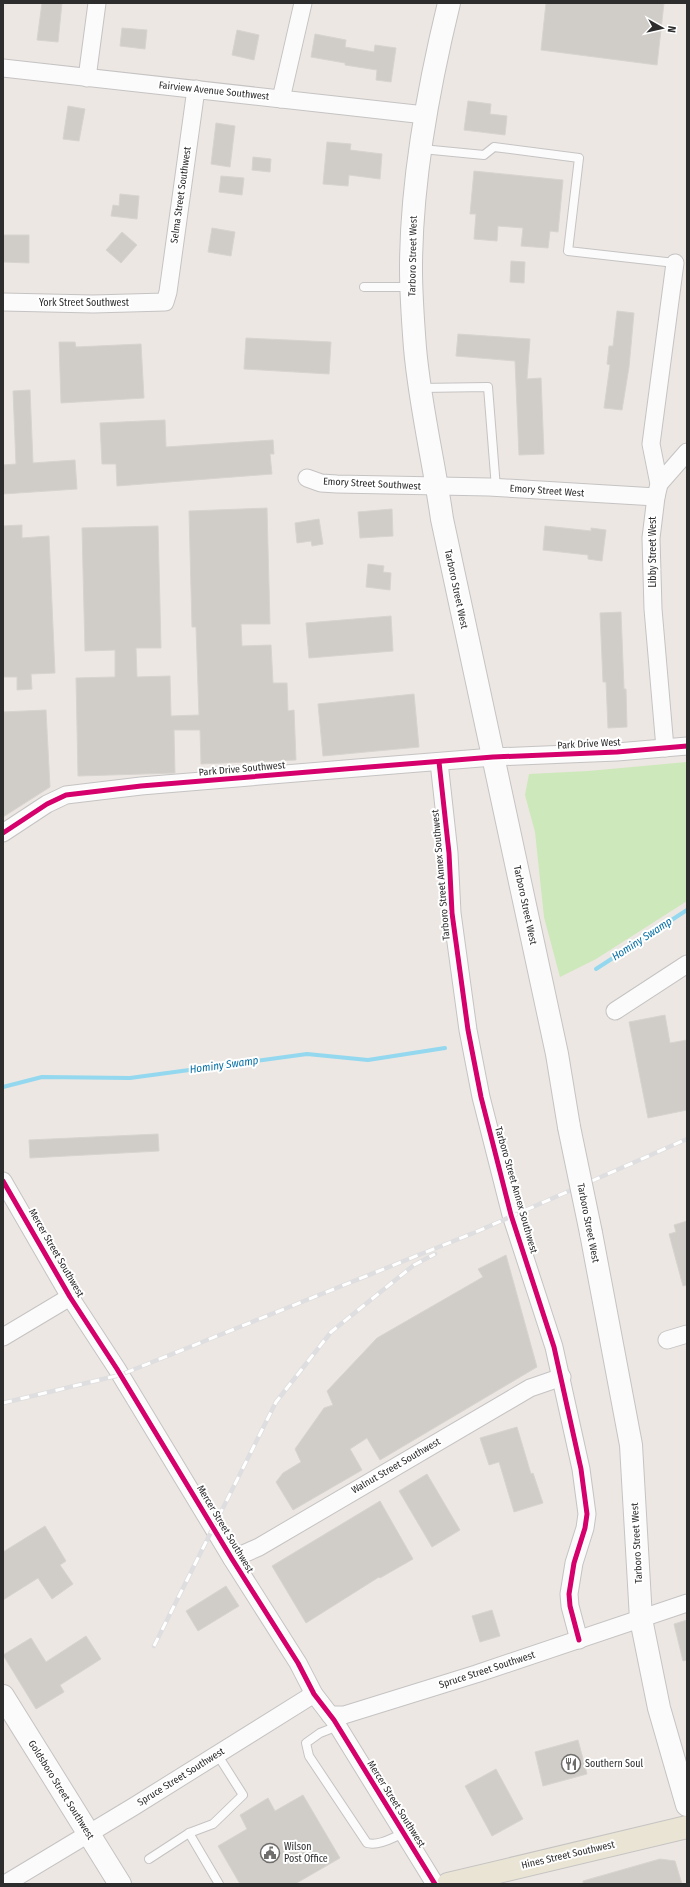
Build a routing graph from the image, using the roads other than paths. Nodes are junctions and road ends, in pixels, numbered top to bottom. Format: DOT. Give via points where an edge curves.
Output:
graph roads {
  1 [pos="97,3"];
  2 [pos="303,3"];
  3 [pos="449,3"];
  4 [pos="3,68"];
  5 [pos="87,78"];
  6 [pos="196,89"];
  7 [pos="281,98"];
  8 [pos="425,115"];
  9 [pos="421,149"];
  10 [pos="675,263"];
  11 [pos="364,287"];
  12 [pos="412,287"];
  13 [pos="3,302"];
  14 [pos="165,302"];
  15 [pos="420,388"];
  16 [pos="687,452"];
  17 [pos="306,478"];
  18 [pos="438,487"];
  19 [pos="496,488"];
  20 [pos="658,491"];
  21 [pos="687,746"];
  22 [pos="665,748"];
  23 [pos="492,757"];
  24 [pos="439,762"];
  25 [pos="3,833"];
  26 [pos="687,964"];
  27 [pos="615,1011"];
  28 [pos="3,1181"];
  29 [pos="70,1297"];
  30 [pos="687,1334"];
  31 [pos="3,1337"];
  32 [pos="666,1340"];
  33 [pos="562,1377"];
  34 [pos="232,1559"];
  35 [pos="687,1604"];
  36 [pos="641,1619"];
  37 [pos="579,1640"];
  38 [pos="314,1694"];
  39 [pos="3,1696"];
  40 [pos="334,1721"];
  41 [pos="217,1754"];
  42 [pos="687,1805"];
  43 [pos="687,1827"];
  44 [pos="189,1833"];
  45 [pos="404,1833"];
  46 [pos="88,1834"];
  47 [pos="149,1859"];
  48 [pos="5,1884"];
  49 [pos="120,1884"];
  50 [pos="218,1884"];
  51 [pos="435,1884"];
  52 [pos="448,1884"];
  1 -- 5 [label="street"];
  2 -- 7 [label="street"];
  3 -- 8 [label="main road, Tarboro Street West"];
  4 -- 5 [label="street, Fairview Avenue Southwest"];
  5 -- 6 [label="street, Fairview Avenue Southwest"];
  6 -- 7 [label="street, Fairview Avenue Southwest"];
  6 -- 14 [label="street, Selma Street Southwest"];
  7 -- 8 [label="street, Fairview Avenue Southwest"];
  8 -- 9 [label="main road, Tarboro Street West"];
  9 -- 10 [label="lane" via="484,155 494,147 579,158 568,251"];
  9 -- 12 [label="main road, Tarboro Street West" via="416,184"];
  10 -- 20 [label="street, Libby Street West" via="651,444"];
  11 -- 12 [label="lane"];
  12 -- 15 [label="main road, Tarboro Street West"];
  13 -- 14 [label="street, York Street Southwest"];
  15 -- 18 [label="main road, Tarboro Street West"];
  15 -- 19 [label="lane" via="488,387"];
  16 -- 20 [label="street"];
  17 -- 18 [label="street, Emory Street Southwest" via="321,483"];
  18 -- 19 [label="street, Emory Street West"];
  18 -- 23 [label="main road, Tarboro Street West" via="454,582"];
  19 -- 20 [label="street, Emory Street West"];
  20 -- 22 [label="street, Libby Street West" via="651,538"];
  21 -- 22 [label="street, Park Drive West"];
  22 -- 23 [label="street, Park Drive West"];
  23 -- 24 [label="street, Park Drive Southwest"];
  23 -- 36 [label="main road, Tarboro Street West, bridge" via="556,1054 631,1445"];
  24 -- 25 [label="street, Park Drive Southwest" via="141,786 66,795 47,804"];
  24 -- 33 [label="street, Tarboro Street Annex Southwest" via="449,853 452,913 468,1030 481,1097 511,1215"];
  26 -- 27 [label="street"];
  28 -- 29 [label="street, Mercer Street Southwest"];
  29 -- 31 [label="street"];
  29 -- 34 [label="street, Mercer Street Southwest" via="117,1369"];
  30 -- 32 [label="street"];
  33 -- 34 [label="street, Walnut Street Southwest" via="530,1388 259,1547"];
  33 -- 37 [label="street, Tarboro Street Annex Southwest" via="581,1469 587,1514 569,1594"];
  34 -- 38 [label="street, Mercer Street Southwest"];
  35 -- 36 [label="street, Spruce Street Southwest"];
  36 -- 37 [label="street, Spruce Street Southwest"];
  36 -- 42 [label="main road, Tarboro Street West" via="659,1708"];
  37 -- 40 [label="street, Spruce Street Southwest" via="344,1715"];
  38 -- 40 [label="street, Mercer Street Southwest"];
  38 -- 41 [label="street, Spruce Street Southwest"];
  39 -- 46 [label="main road, Goldsboro Street Southwest"];
  40 -- 45 [label="street, Mercer Street Southwest"];
  40 -- 45 [label="lane" via="306,1743 309,1756 367,1843 383,1842"];
  41 -- 44 [label="lane" via="243,1795 213,1824"];
  41 -- 46 [label="street, Spruce Street Southwest"];
  43 -- 52 [label="main road, Hines Street Southwest"];
  44 -- 47 [label="lane"];
  44 -- 50 [label="lane"];
  45 -- 51 [label="street, Mercer Street Southwest"];
  46 -- 48 [label="street, Spruce Street Southwest"];
  46 -- 49 [label="main road, Goldsboro Street Southwest"];
}
